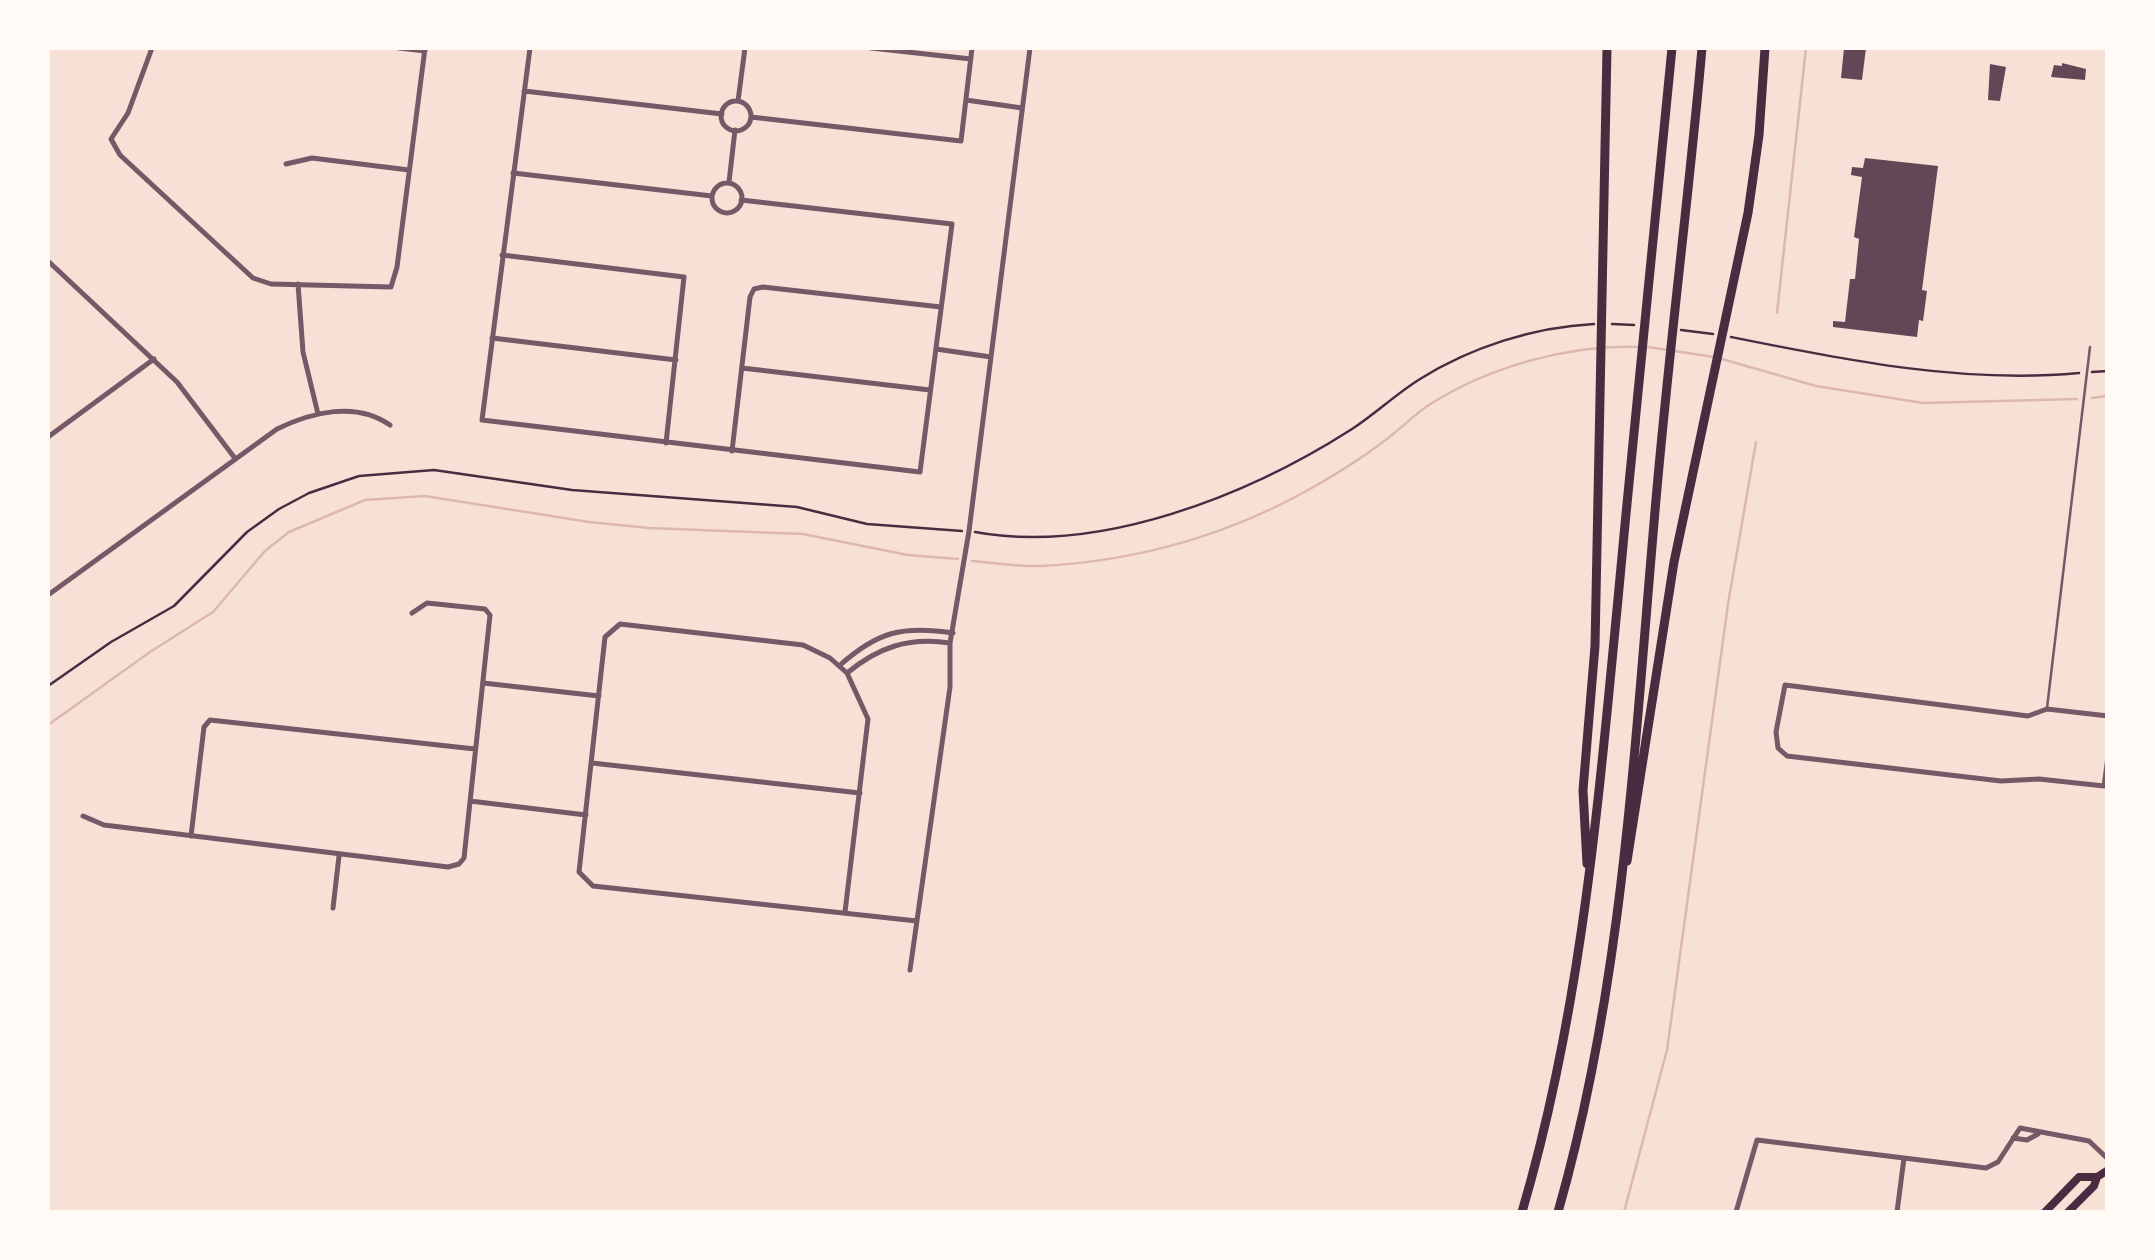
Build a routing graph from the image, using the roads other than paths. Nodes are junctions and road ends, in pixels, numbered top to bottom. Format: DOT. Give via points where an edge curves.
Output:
graph roads {
  1 [pos="152,48"];
  2 [pos="399,48"];
  3 [pos="530,48"];
  4 [pos="746,48"];
  5 [pos="870,48"];
  6 [pos="972,48"];
  7 [pos="1030,48"];
  8 [pos="1607,48"];
  9 [pos="1672,48"];
  10 [pos="1702,48"];
  11 [pos="1765,48"];
  12 [pos="425,49"];
  13 [pos="971,59"];
  14 [pos="524,90"];
  15 [pos="966,100"];
  16 [pos="738,101"];
  17 [pos="1023,108"];
  18 [pos="722,114"];
  19 [pos="751,117"];
  20 [pos="735,130"];
  21 [pos="286,164"];
  22 [pos="409,170"];
  23 [pos="513,173"];
  24 [pos="729,184"];
  25 [pos="712,196"];
  26 [pos="742,200"];
  27 [pos="502,255"];
  28 [pos="49,265"];
  29 [pos="298,284"];
  30 [pos="941,307"];
  31 [pos="492,338"];
  32 [pos="2090,347"];
  33 [pos="936,349"];
  34 [pos="991,357"];
  35 [pos="154,359"];
  36 [pos="676,360"];
  37 [pos="742,368"];
  38 [pos="930,390"];
  39 [pos="318,414"];
  40 [pos="390,424"];
  41 [pos="48,437"];
  42 [pos="666,442"];
  43 [pos="732,450"];
  44 [pos="235,458"];
  45 [pos="48,595"];
  46 [pos="412,613"];
  47 [pos="952,633"];
  48 [pos="950,643"];
  49 [pos="840,666"];
  50 [pos="847,673"];
  51 [pos="483,684"];
  52 [pos="599,696"];
  53 [pos="2047,709"];
  54 [pos="2108,716"];
  55 [pos="476,749"];
  56 [pos="2108,757"];
  57 [pos="592,762"];
  58 [pos="860,793"];
  59 [pos="470,801"];
  60 [pos="586,815"];
  61 [pos="83,816"];
  62 [pos="191,836"];
  63 [pos="339,854"];
  64 [pos="1588,882"];
  65 [pos="1620,883"];
  66 [pos="334,908"];
  67 [pos="845,912"];
  68 [pos="917,921"];
  69 [pos="910,970"];
  70 [pos="2040,1132"];
  71 [pos="2013,1138"];
  72 [pos="1904,1158"];
  73 [pos="2108,1159"];
  74 [pos="2108,1170"];
  75 [pos="2097,1178"];
  76 [pos="1522,1212"];
  77 [pos="1558,1212"];
  78 [pos="1736,1212"];
  79 [pos="1898,1212"];
  80 [pos="2045,1212"];
  81 [pos="2068,1212"];
  1 -- 29 [label="street" via="111,139 120,155 253,278"];
  2 -- 12 [label="street"];
  3 -- 14 [label="street"];
  4 -- 16 [label="street"];
  5 -- 13 [label="street"];
  6 -- 13 [label="street"];
  7 -- 17 [label="street"];
  8 -- 64 [label="highway" via="1595,646 1584,790"];
  9 -- 64 [label="highway"];
  10 -- 65 [label="highway"];
  11 -- 65 [label="highway" via="1754,176 1674,562"];
  12 -- 22 [label="street"];
  13 -- 15 [label="street"];
  14 -- 18 [label="street"];
  14 -- 23 [label="street"];
  15 -- 17 [label="street"];
  15 -- 19 [label="street" via="960,141"];
  16 -- 18 [label="street"];
  16 -- 19 [label="street"];
  17 -- 34 [label="street"];
  18 -- 20 [label="street"];
  19 -- 20 [label="street" via="748,126"];
  20 -- 24 [label="street"];
  21 -- 22 [label="street" via="312,158"];
  22 -- 29 [label="street" via="391,287"];
  23 -- 25 [label="street"];
  23 -- 27 [label="street"];
  24 -- 25 [label="street"];
  24 -- 26 [label="street"];
  25 -- 26 [label="street" via="723,212"];
  26 -- 30 [label="street" via="952,224"];
  27 -- 31 [label="street"];
  27 -- 36 [label="street" via="684,277"];
  28 -- 35 [label="street"];
  29 -- 39 [label="street" via="303,352"];
  30 -- 33 [label="street"];
  30 -- 37 [label="street" via="754,289"];
  31 -- 36 [label="street"];
  31 -- 42 [label="street" via="482,420"];
  32 -- 53 [label="lane"];
  33 -- 34 [label="street"];
  33 -- 38 [label="street"];
  34 -- 47 [label="street"];
  35 -- 41 [label="street"];
  35 -- 44 [label="street"];
  36 -- 42 [label="street"];
  37 -- 38 [label="street"];
  37 -- 43 [label="street"];
  38 -- 43 [label="street" via="920,472"];
  39 -- 40 [label="street" via="375,414"];
  39 -- 44 [label="street" via="277,429"];
  42 -- 43 [label="street"];
  44 -- 45 [label="street"];
  46 -- 51 [label="street" via="427,603 484,609 490,615"];
  47 -- 48 [label="street"];
  47 -- 49 [label="street" via="888,633"];
  48 -- 50 [label="street" via="893,644"];
  48 -- 68 [label="street" via="950,687"];
  49 -- 50 [label="street"];
  49 -- 52 [label="street" via="803,645 620,624 605,637"];
  50 -- 58 [label="street" via="868,719"];
  51 -- 52 [label="street"];
  51 -- 55 [label="street"];
  52 -- 57 [label="street"];
  53 -- 54 [label="street"];
  53 -- 56 [label="street" via="2028,716 1784,685 1776,732 1787,756 2001,782 2038,778 2104,786"];
  55 -- 59 [label="street"];
  55 -- 62 [label="street" via="210,720"];
  57 -- 58 [label="street"];
  57 -- 60 [label="street"];
  58 -- 67 [label="street"];
  59 -- 60 [label="street"];
  59 -- 63 [label="street" via="459,864"];
  60 -- 67 [label="street" via="579,872 593,886"];
  61 -- 62 [label="street" via="104,825"];
  62 -- 63 [label="street"];
  63 -- 66 [label="street"];
  64 -- 76 [label="highway" via="1565,1041"];
  65 -- 77 [label="highway" via="1594,1062"];
  67 -- 68 [label="street"];
  68 -- 69 [label="street"];
  70 -- 71 [label="street"];
  70 -- 71 [label="street" via="2020,1128"];
  70 -- 73 [label="street" via="2089,1140"];
  71 -- 72 [label="street" via="1986,1168"];
  72 -- 78 [label="street" via="1758,1140"];
  72 -- 79 [label="street"];
  74 -- 75 [label="main road"];
  75 -- 80 [label="main road" via="2079,1177"];
  75 -- 81 [label="main road"];
}
